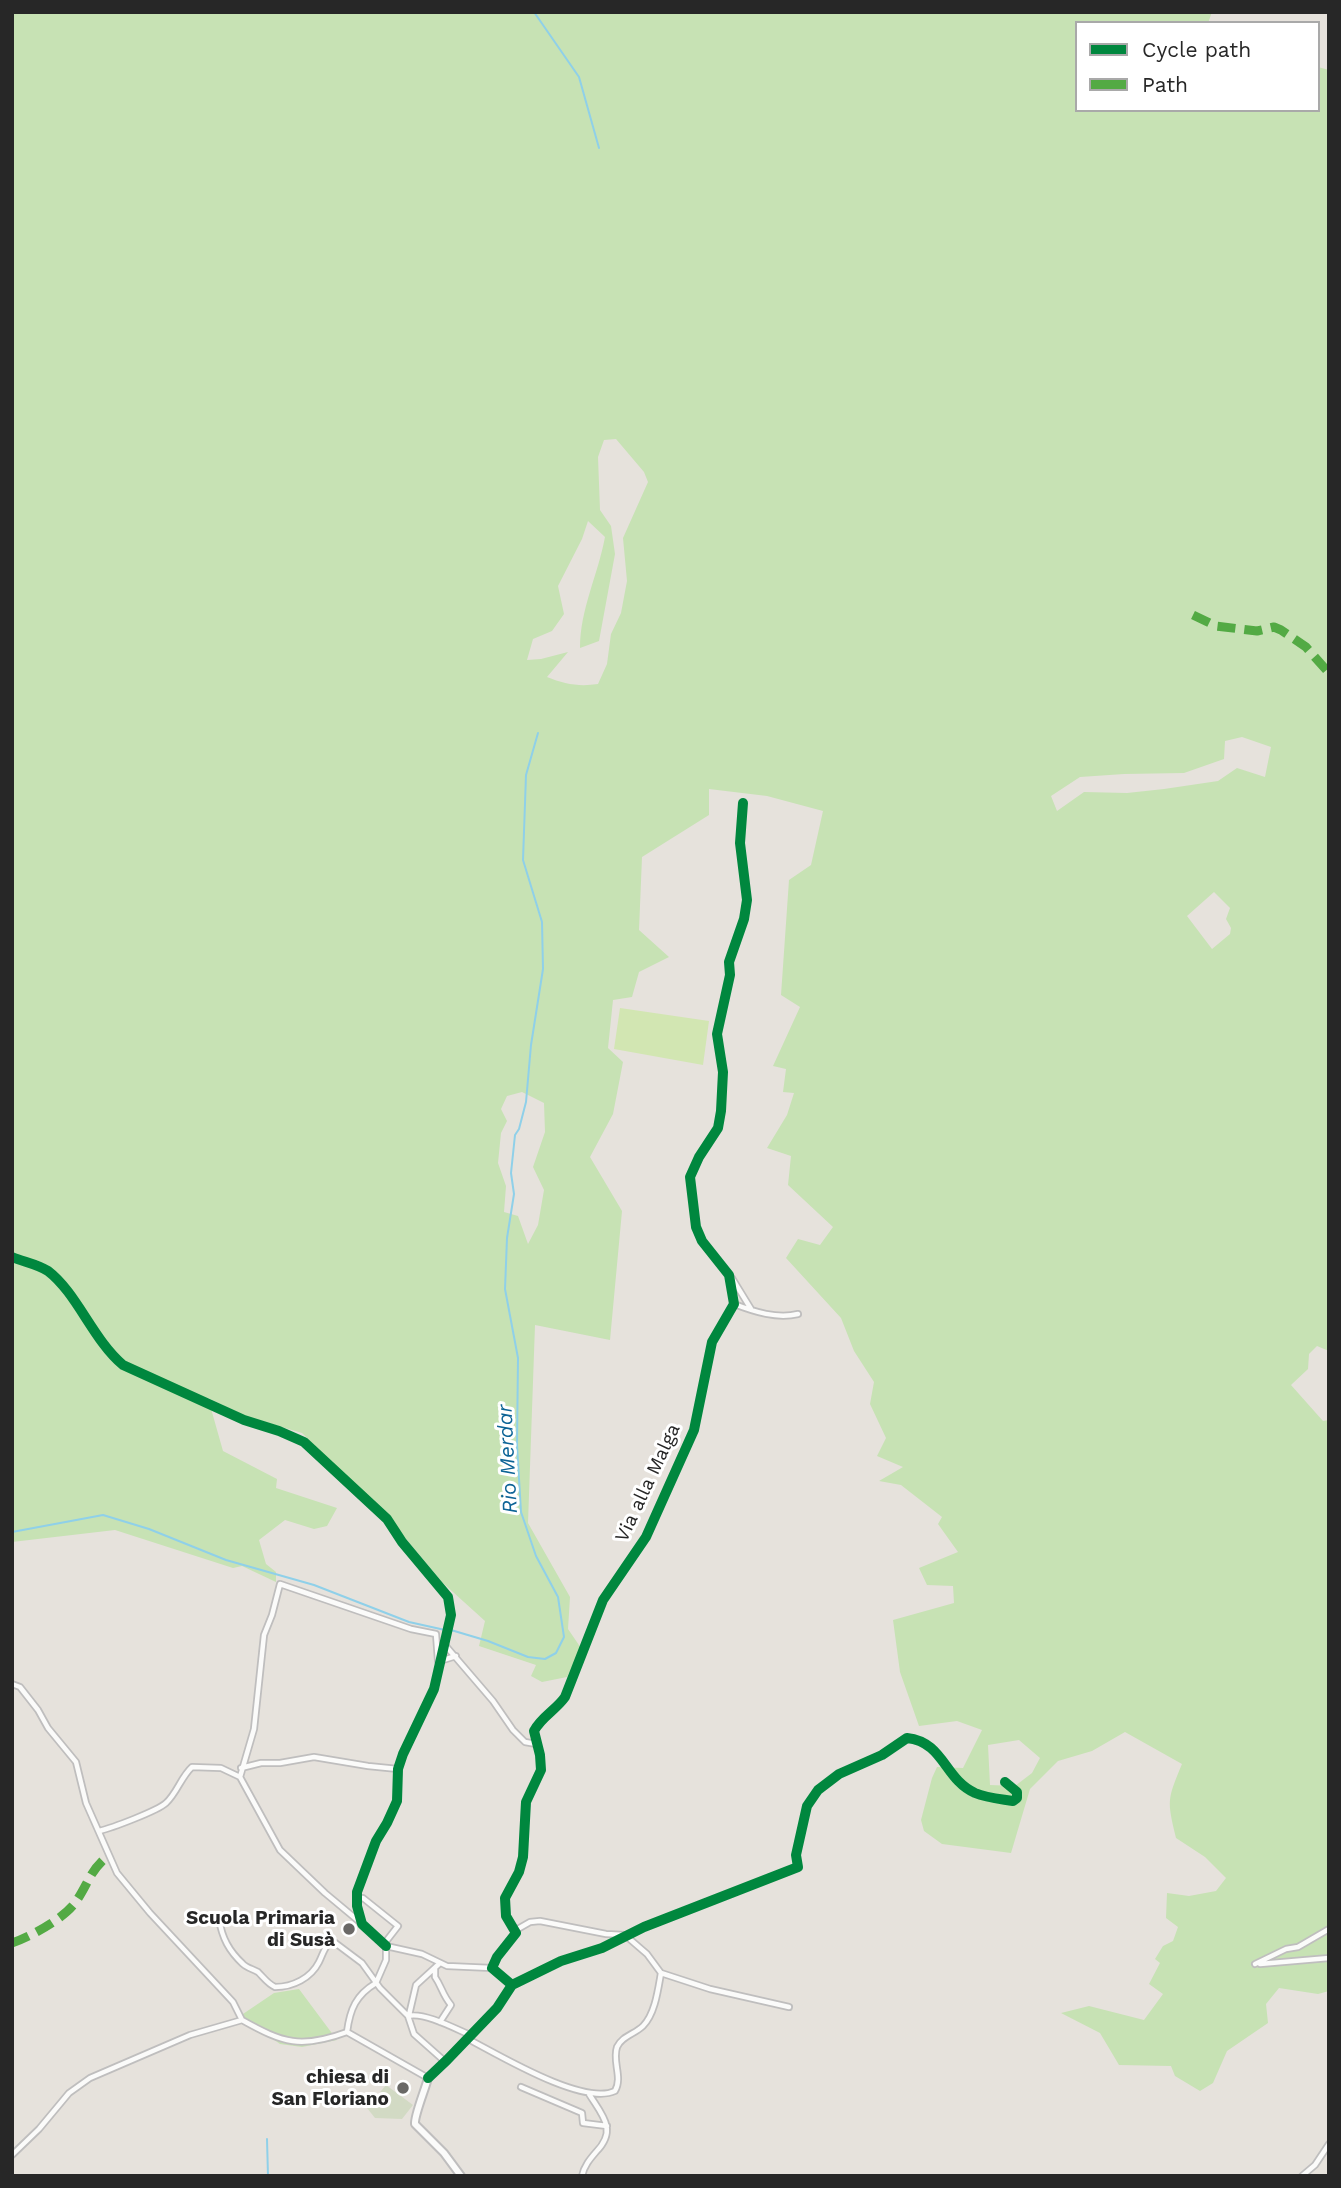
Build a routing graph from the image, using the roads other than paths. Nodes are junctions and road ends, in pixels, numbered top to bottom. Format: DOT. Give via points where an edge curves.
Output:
graph roads {
  1 [pos="743,803"];
  2 [pos="12,1256"];
  3 [pos="729,1275"];
  4 [pos="734,1304"];
  5 [pos="752,1310"];
  6 [pos="798,1314"];
  7 [pos="444,1645"];
  8 [pos="456,1656"];
  9 [pos="440,1663"];
  10 [pos="12,1684"];
  11 [pos="536,1744"];
  12 [pos="242,1768"];
  13 [pos="398,1769"];
  14 [pos="240,1777"];
  15 [pos="1005,1782"];
  16 [pos="99,1831"];
  17 [pos="357,1899"];
  18 [pos="219,1919"];
  19 [pos="362,1924"];
  20 [pos="1329,1929"];
  21 [pos="516,1930"];
  22 [pos="626,1936"];
  23 [pos="385,1945"];
  24 [pos="1329,1958"];
  25 [pos="440,1964"];
  26 [pos="435,1968"];
  27 [pos="492,1968"];
  28 [pos="661,1973"];
  29 [pos="376,1983"];
  30 [pos="512,1985"];
  31 [pos="789,2007"];
  32 [pos="408,2016"];
  33 [pos="242,2020"];
  34 [pos="440,2022"];
  35 [pos="347,2032"];
  36 [pos="469,2037"];
  37 [pos="443,2062"];
  38 [pos="428,2078"];
  39 [pos="521,2087"];
  40 [pos="589,2094"];
  41 [pos="607,2126"];
  42 [pos="1329,2144"];
  43 [pos="12,2155"];
  44 [pos="461,2176"];
  45 [pos="582,2176"];
  46 [pos="1302,2176"];
  1 -- 3 [label="street" via="740,843 747,900 717,1034 723,1072 721,1111 718,1128 690,1177 696,1227"];
  2 -- 7 [label="street" via="55,1278 107,1349 133,1371 304,1442 387,1519 441,1586 451,1608"];
  3 -- 4 [label="street"];
  3 -- 5 [label="street"];
  4 -- 5 [label="street"];
  4 -- 11 [label="street, Via alla Malga" via="712,1342 694,1430 646,1537 603,1601 565,1697 536,1726"];
  5 -- 6 [label="street"];
  7 -- 8 [label="street"];
  7 -- 9 [label="street"];
  8 -- 9 [label="street"];
  8 -- 11 [label="street" via="513,1730 525,1742"];
  9 -- 12 [label="street" via="436,1634 280,1584 264,1635 254,1729"];
  9 -- 13 [label="street" via="429,1703"];
  10 -- 16 [label="street" via="20,1687 76,1762"];
  11 -- 21 [label="street, Via alla Malga" via="541,1770 526,1802 519,1872 505,1898 506,1916"];
  12 -- 13 [label="street" via="314,1757"];
  12 -- 14 [label="street"];
  13 -- 17 [label="street" via="397,1801 370,1856"];
  14 -- 16 [label="street" via="221,1768 192,1767 164,1804"];
  14 -- 19 [label="street" via="280,1850"];
  15 -- 22 [label="street" via="1017,1792 1013,1801 975,1793 955,1778 929,1745 907,1738 818,1790 807,1806 796,1854 798,1867"];
  16 -- 33 [label="street" via="117,1873 233,2002"];
  17 -- 19 [label="street"];
  17 -- 23 [label="street" via="363,1898 398,1926"];
  18 -- 29 [label="street" via="228,1946 275,1987 305,1979 330,1942 362,1964"];
  19 -- 23 [label="street"];
  20 -- 24 [label="street" via="1255,1964"];
  21 -- 22 [label="street" via="540,1921"];
  21 -- 27 [label="street"];
  22 -- 28 [label="street"];
  22 -- 30 [label="street"];
  23 -- 25 [label="street" via="422,1954"];
  23 -- 29 [label="street" via="386,1960"];
  25 -- 26 [label="street"];
  25 -- 27 [label="street"];
  26 -- 32 [label="street" via="416,1985"];
  26 -- 34 [label="street" via="440,1991 451,2005"];
  27 -- 30 [label="street"];
  28 -- 31 [label="street"];
  28 -- 40 [label="street" via="649,2018 618,2045 618,2088 610,2094"];
  29 -- 32 [label="street"];
  29 -- 35 [label="street" via="355,2001"];
  30 -- 36 [label="street"];
  32 -- 34 [label="street"];
  32 -- 37 [label="street" via="414,2034"];
  33 -- 35 [label="street" via="290,2042"];
  33 -- 43 [label="street" via="190,2035 90,2078 69,2093"];
  34 -- 36 [label="street"];
  35 -- 38 [label="street"];
  36 -- 37 [label="street"];
  36 -- 40 [label="street" via="559,2084"];
  37 -- 38 [label="street"];
  38 -- 44 [label="street" via="415,2124"];
  39 -- 41 [label="street" via="582,2113 583,2123"];
  40 -- 41 [label="street"];
  41 -- 45 [label="street" via="604,2144"];
  42 -- 46 [label="street"];
}
